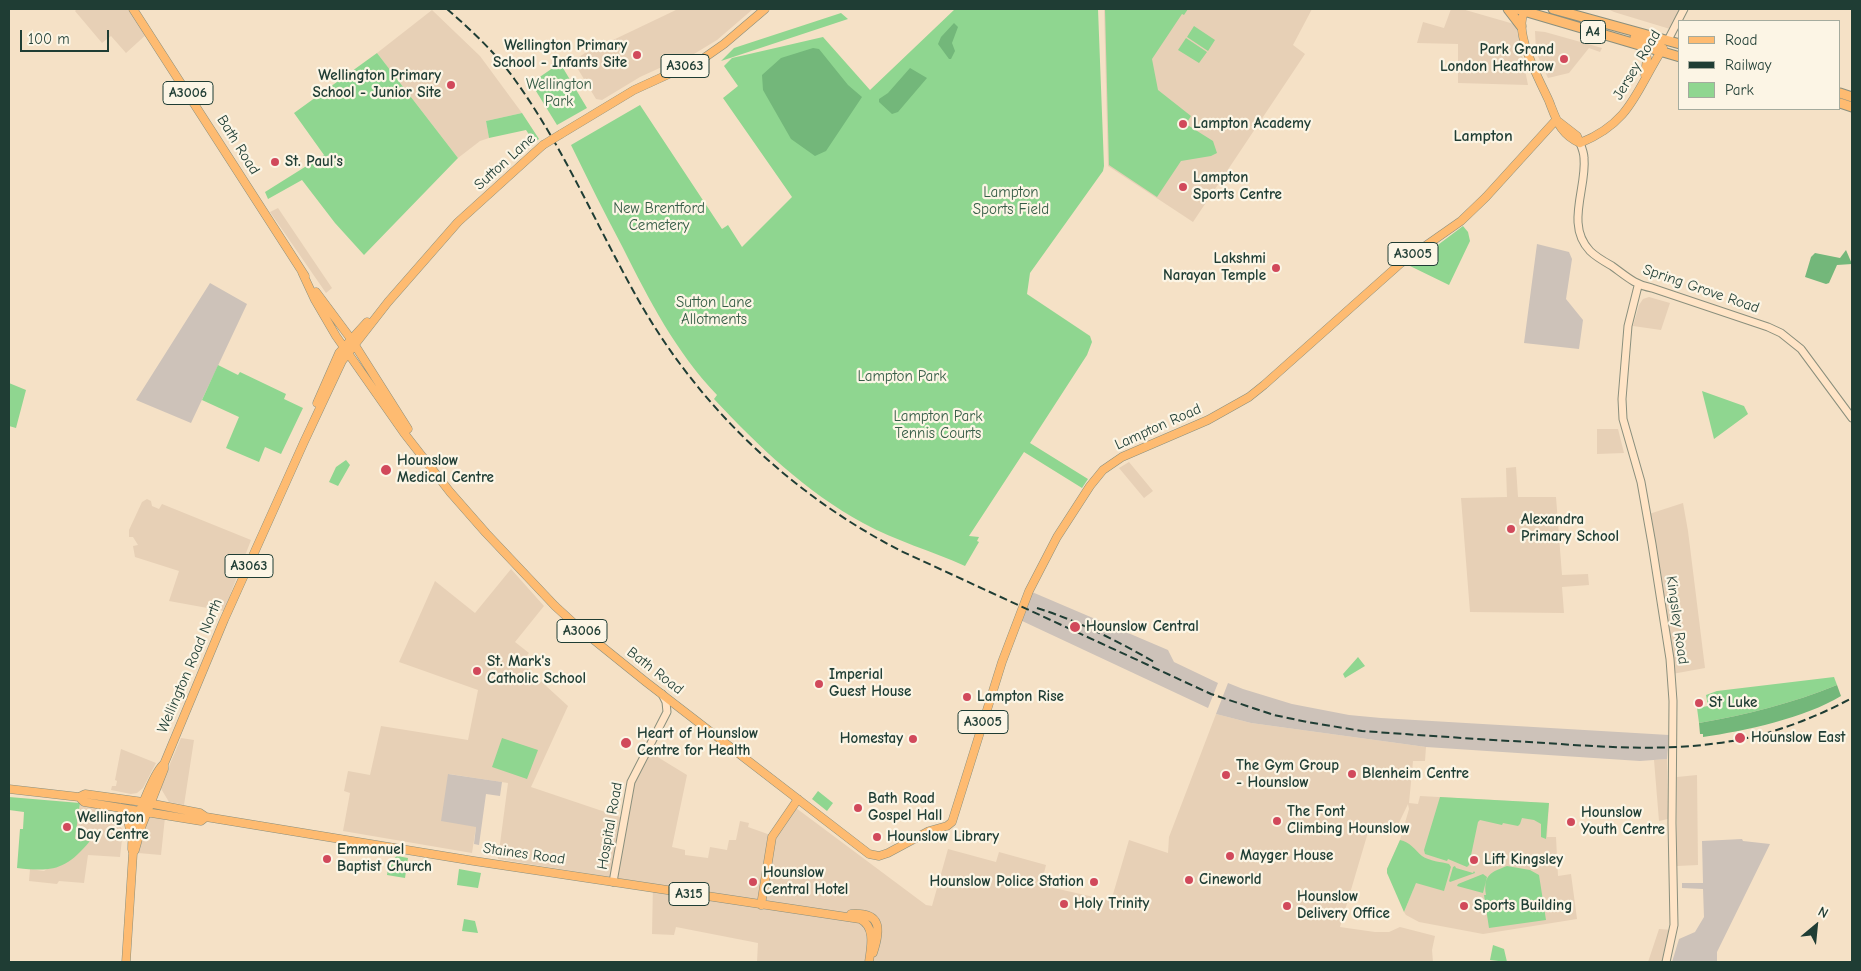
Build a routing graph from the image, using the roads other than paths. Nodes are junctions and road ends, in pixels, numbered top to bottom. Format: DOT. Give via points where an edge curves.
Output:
graph roads {
  1 [pos="133,9"];
  2 [pos="765,9"];
  3 [pos="1508,9"];
  4 [pos="1553,9"];
  5 [pos="1522,10"];
  6 [pos="1678,21"];
  7 [pos="1613,25"];
  8 [pos="1522,30"];
  9 [pos="1668,40"];
  10 [pos="1678,43"];
  11 [pos="1642,46"];
  12 [pos="1661,51"];
  13 [pos="1678,56"];
  14 [pos="1645,79"];
  15 [pos="1556,120"];
  16 [pos="1580,143"];
  17 [pos="302,272"];
  18 [pos="1638,286"];
  19 [pos="349,346"];
  20 [pos="1852,418"];
  21 [pos="425,458"];
  22 [pos="662,694"];
  23 [pos="684,712"];
  24 [pos="666,716"];
  25 [pos="164,764"];
  26 [pos="157,786"];
  27 [pos="9,789"];
  28 [pos="81,796"];
  29 [pos="798,799"];
  30 [pos="165,806"];
  31 [pos="120,808"];
  32 [pos="145,808"];
  33 [pos="204,818"];
  34 [pos="132,838"];
  35 [pos="850,839"];
  36 [pos="133,853"];
  37 [pos="874,856"];
  38 [pos="613,882"];
  39 [pos="761,905"];
  40 [pos="126,962"];
  41 [pos="869,962"];
  42 [pos="1666,962"];
  1 -- 17 [label="main road, Bath Road / A3006"];
  2 -- 19 [label="main road, Sutton Lane / A3063, bridge" via="704,58 634,90 543,145 458,222"];
  3 -- 8 [label="highway"];
  4 -- 7 [label="highway, A4"];
  5 -- 8 [label="main road"];
  5 -- 11 [label="highway, A4"];
  6 -- 9 [label="street, Jersey Road"];
  7 -- 9 [label="highway, A4"];
  7 -- 12 [label="highway" via="1628,35 1658,45"];
  8 -- 15 [label="main road" via="1530,60"];
  9 -- 10 [label="highway, A4"];
  9 -- 12 [label="main road, Jersey Road"];
  11 -- 12 [label="highway, A4"];
  11 -- 14 [label="main road" via="1647,58"];
  12 -- 13 [label="highway, A4"];
  12 -- 14 [label="main road, Jersey Road"];
  14 -- 16 [label="main road, Jersey Road" via="1631,106 1616,122"];
  15 -- 16 [label="main road" via="1567,135"];
  15 -- 37 [label="main road, Lampton Road / A3005" via="1461,221 1401,263 1249,397 1208,420 1112,463 1097,477 1061,530 1029,591 1002,662 952,822 888,853"];
  16 -- 18 [label="street, Spring Grove Road" via="1584,156 1578,203 1581,236 1590,251"];
  17 -- 19 [label="main road, Bath Road / A3006"];
  17 -- 19 [label="main road, Bath Road / A3006" via="316,300"];
  18 -- 20 [label="street, Spring Grove Road" via="1732,314 1781,333 1801,349"];
  18 -- 42 [label="street, Kingsley Road" via="1628,326 1622,399 1623,419 1641,482 1673,701 1674,930"];
  19 -- 21 [label="main road, Bath Road / A3006"];
  19 -- 21 [label="main road, Bath Road / A3006" via="393,416"];
  19 -- 25 [label="main road, Wellington Road North / A3063" via="224,620"];
  21 -- 22 [label="main road, Bath Road / A3006" via="486,533 555,606"];
  22 -- 23 [label="main road, Bath Road / A3006"];
  22 -- 24 [label="street" via="667,707"];
  23 -- 24 [label="street" via="675,710"];
  23 -- 29 [label="main road, Bath Road / A3006"];
  24 -- 38 [label="street, Hospital Road" via="631,782"];
  25 -- 26 [label="main road, Wellington Road North / A3063"];
  25 -- 32 [label="main road, Wellington Road North / A3063"];
  26 -- 30 [label="main road"];
  26 -- 32 [label="main road, Wellington Road North / A3063"];
  27 -- 28 [label="main road, Staines Road / A315"];
  28 -- 31 [label="main road, Staines Road / A315" via="84,802"];
  28 -- 32 [label="main road, Staines Road / A315" via="85,794"];
  29 -- 35 [label="main road, Bath Road / A3006"];
  29 -- 39 [label="main road" via="772,837"];
  30 -- 32 [label="main road, Staines Road / A315"];
  30 -- 33 [label="main road, Staines Road / A315" via="200,813"];
  31 -- 32 [label="main road, Staines Road / A315"];
  31 -- 34 [label="main road" via="128,821"];
  32 -- 33 [label="main road"];
  32 -- 34 [label="main road, A3063"];
  32 -- 36 [label="main road, Wellington Road North / A3063"];
  33 -- 38 [label="main road, Staines Road / A315"];
  34 -- 36 [label="main road, A3063"];
  35 -- 37 [label="main road, Bath Road / A3005"];
  36 -- 40 [label="main road, A3063"];
  38 -- 39 [label="main road, Staines Road / A315"];
  39 -- 41 [label="main road, Staines Road / A315" via="839,915 863,914 873,918 879,931"];
}
